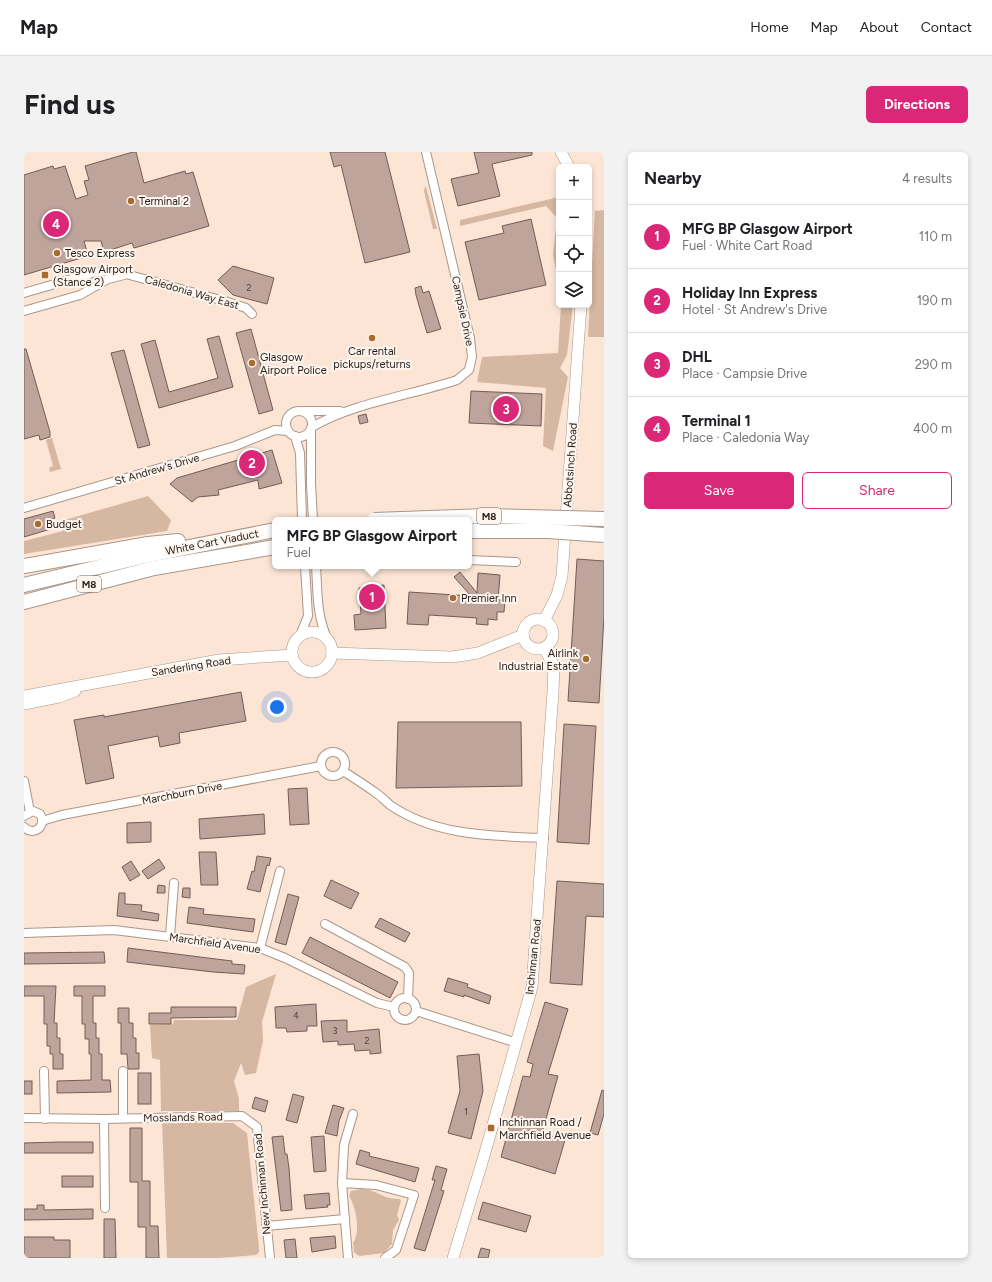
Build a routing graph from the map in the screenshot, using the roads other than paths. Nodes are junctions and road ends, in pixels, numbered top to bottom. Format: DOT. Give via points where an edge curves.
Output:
graph roads {
  1 [pos="426,152"];
  2 [pos="561,152"];
  3 [pos="567,164"];
  4 [pos="128,274"];
  5 [pos="24,292"];
  6 [pos="581,308"];
  7 [pos="24,311"];
  8 [pos="252,314"];
  9 [pos="350,410"];
  10 [pos="302,411"];
  11 [pos="311,428"];
  12 [pos="292,433"];
  13 [pos="24,508"];
  14 [pos="302,517"];
  15 [pos="313,517"];
  16 [pos="458,517"];
  17 [pos="604,519"];
  18 [pos="269,531"];
  19 [pos="472,531"];
  20 [pos="604,535"];
  21 [pos="272,548"];
  22 [pos="148,549"];
  23 [pos="472,560"];
  24 [pos="516,562"];
  25 [pos="24,566"];
  26 [pos="305,569"];
  27 [pos="316,569"];
  28 [pos="24,585"];
  29 [pos="24,602"];
  30 [pos="544,621"];
  31 [pos="523,635"];
  32 [pos="299,638"];
  33 [pos="328,641"];
  34 [pos="544,648"];
  35 [pos="332,653"];
  36 [pos="292,655"];
  37 [pos="90,684"];
  38 [pos="24,696"];
  39 [pos="24,704"];
  40 [pos="321,766"];
  41 [pos="343,771"];
  42 [pos="24,781"];
  43 [pos="27,814"];
  44 [pos="42,821"];
  45 [pos="24,827"];
  46 [pos="544,838"];
  47 [pos="280,871"];
  48 [pos="174,883"];
  49 [pos="325,924"];
  50 [pos="24,932"];
  51 [pos="170,936"];
  52 [pos="260,948"];
  53 [pos="408,999"];
  54 [pos="394,1007"];
  55 [pos="416,1010"];
  56 [pos="517,1043"];
  57 [pos="44,1071"];
  58 [pos="123,1071"];
  59 [pos="353,1114"];
  60 [pos="242,1116"];
  61 [pos="123,1117"];
  62 [pos="24,1118"];
  63 [pos="44,1118"];
  64 [pos="104,1119"];
  65 [pos="342,1182"];
  66 [pos="105,1208"];
  67 [pos="345,1220"];
  68 [pos="266,1226"];
  69 [pos="270,1258"];
  70 [pos="348,1258"];
  71 [pos="385,1258"];
  72 [pos="453,1258"];
  1 -- 9 [label="street, Campsie Drive" via="470,338 470,364 468,370 456,380"];
  2 -- 3 [label="street"];
  4 -- 5 [label="street, Caledonia Way East" via="115,271 96,272"];
  4 -- 7 [label="street" via="108,279 80,295"];
  4 -- 8 [label="street, Caledonia Way East" via="228,302 246,308"];
  6 -- 30 [label="street, Abbotsinch Road" via="562,576 557,595"];
  9 -- 10 [label="street, Campsie Drive"];
  9 -- 11 [label="street, Campsie Drive"];
  10 -- 11 [label="street" via="309,416"];
  10 -- 12 [label="street" via="294,412 288,418 286,426"];
  11 -- 12 [label="street" via="304,436"];
  11 -- 15 [label="street"];
  12 -- 13 [label="street, St Andrew's Drive" via="275,430 235,446"];
  12 -- 14 [label="street" via="300,453"];
  16 -- 17 [label="highway, M8, bridge"];
  18 -- 22 [label="highway, White Cart Viaduct / M8"];
  19 -- 20 [label="highway, M8, bridge" via="548,531"];
  21 -- 29 [label="highway, White Cart Viaduct / M8" via="154,568"];
  22 -- 25 [label="highway"];
  22 -- 28 [label="highway, M8"];
  23 -- 24 [label="street"];
  26 -- 32 [label="street" via="308,616"];
  27 -- 33 [label="street" via="320,623"];
  30 -- 31 [label="street" via="530,622"];
  30 -- 34 [label="street" via="552,628 553,634 549,644"];
  31 -- 34 [label="street" via="530,647"];
  31 -- 35 [label="street" via="478,653 452,657"];
  32 -- 33 [label="street" via="307,633 317,633"];
  32 -- 36 [label="street" via="294,644"];
  33 -- 35 [label="street"];
  34 -- 46 [label="street, Inchinnan Road" via="554,666"];
  35 -- 36 [label="street" via="325,668 314,672 299,668"];
  36 -- 37 [label="street, Sanderling Road" via="219,660"];
  37 -- 38 [label="street, Sanderling Road"];
  37 -- 39 [label="street, Sanderling Road" via="59,697"];
  40 -- 41 [label="street" via="324,772 331,776"];
  40 -- 41 [label="street" via="325,754 336,752 344,760"];
  40 -- 44 [label="street, Marchburn Drive" via="62,815"];
  41 -- 46 [label="street" via="391,805 441,827 482,835"];
  42 -- 43 [label="street"];
  43 -- 44 [label="street" via="40,814"];
  44 -- 45 [label="street, Marchburn Drive" via="41,827 35,831 29,831"];
  46 -- 56 [label="street, Inchinnan Road" via="532,987"];
  47 -- 52 [label="street"];
  48 -- 51 [label="street"];
  49 -- 53 [label="street" via="405,967 409,973"];
  50 -- 51 [label="street, Marchfield Avenue" via="114,930"];
  51 -- 52 [label="street, Marchfield Avenue"];
  52 -- 54 [label="street, Marchfield Avenue" via="377,1003"];
  53 -- 54 [label="street" via="398,1001"];
  53 -- 55 [label="street" via="414,1003"];
  54 -- 55 [label="street" via="395,1014 403,1020 413,1017"];
  55 -- 56 [label="street"];
  56 -- 72 [label="street, Inchinnan Road"];
  57 -- 63 [label="street"];
  58 -- 61 [label="street"];
  59 -- 65 [label="street" via="344,1145"];
  60 -- 61 [label="street, Mosslands Road"];
  60 -- 68 [label="street, New Inchinnan Road" via="257,1127"];
  61 -- 64 [label="street, Mosslands Road"];
  62 -- 63 [label="street, Mosslands Road"];
  63 -- 64 [label="street, Mosslands Road"];
  64 -- 66 [label="street"];
  65 -- 67 [label="street"];
  65 -- 71 [label="street" via="376,1185 414,1195 396,1250"];
  67 -- 68 [label="street"];
  67 -- 70 [label="street"];
  68 -- 69 [label="street, New Inchinnan Road"];
}
